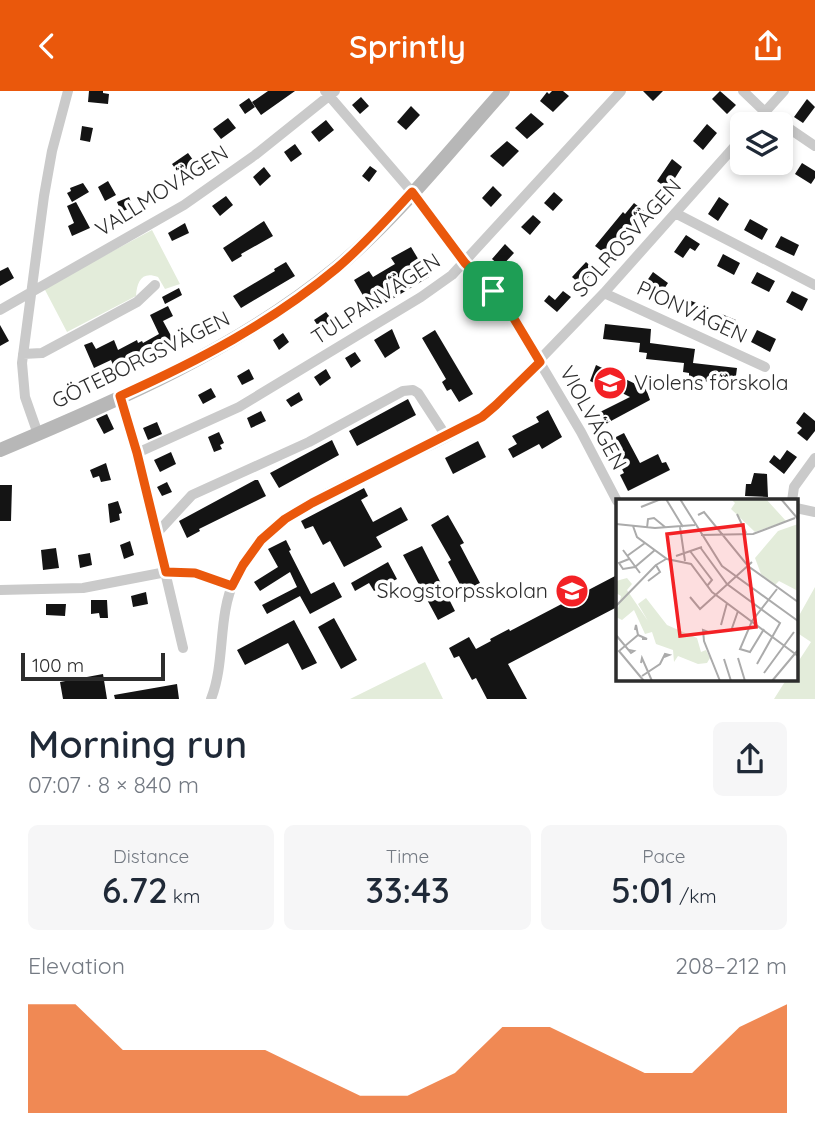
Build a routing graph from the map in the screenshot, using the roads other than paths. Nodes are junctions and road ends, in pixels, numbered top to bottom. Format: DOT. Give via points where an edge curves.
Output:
graph roads {
  1 [pos="68,91"];
  2 [pos="503,91"];
  3 [pos="621,91"];
  4 [pos="743,91"];
  5 [pos="784,91"];
  6 [pos="330,93"];
  7 [pos="765,112"];
  8 [pos="793,131"];
  9 [pos="815,146"];
  10 [pos="730,151"];
  11 [pos="412,192"];
  12 [pos="675,213"];
  13 [pos="465,263"];
  14 [pos="155,285"];
  15 [pos="815,285"];
  16 [pos="30,293"];
  17 [pos="604,293"];
  18 [pos="0,310"];
  19 [pos="23,354"];
  20 [pos="540,362"];
  21 [pos="765,367"];
  22 [pos="120,396"];
  23 [pos="38,434"];
  24 [pos="446,436"];
  25 [pos="0,450"];
  26 [pos="137,453"];
  27 [pos="815,459"];
  28 [pos="616,499"];
  29 [pos="792,499"];
  30 [pos="156,534"];
  31 [pos="166,572"];
  32 [pos="232,586"];
  33 [pos="0,590"];
  34 [pos="183,648"];
  35 [pos="211,699"];
  1 -- 16 [label="street" via="52,151"];
  2 -- 11 [label="street, GÖTEBORGSVÄGEN"];
  3 -- 13 [label="street, TULPANVÄGEN"];
  4 -- 7 [label="street"];
  5 -- 7 [label="street"];
  6 -- 11 [label="street, VIOLVÄGEN"];
  6 -- 16 [label="street, VALLMOVÄGEN" via="256,155 184,205"];
  8 -- 9 [label="street"];
  10 -- 12 [label="street, SOLROSVÄGEN"];
  11 -- 13 [label="street, VIOLVÄGEN"];
  11 -- 22 [label="street, GÖTEBORGSVÄGEN" via="338,266 293,302 204,357"];
  12 -- 15 [label="street"];
  12 -- 17 [label="street, SOLROSVÄGEN"];
  13 -- 20 [label="street, VIOLVÄGEN" via="513,317"];
  13 -- 26 [label="street, TULPANVÄGEN" via="421,297 239,407"];
  14 -- 19 [label="street" via="137,302 42,353"];
  16 -- 18 [label="street, VALLMOVÄGEN"];
  16 -- 19 [label="street"];
  17 -- 20 [label="street, SOLROSVÄGEN"];
  17 -- 21 [label="street, PIONVÄGEN"];
  19 -- 23 [label="street" via="25,397"];
  20 -- 24 [label="street, SOLROSVÄGEN" via="488,412"];
  20 -- 28 [label="street, VIOLVÄGEN"];
  22 -- 23 [label="street, GÖTEBORGSVÄGEN"];
  22 -- 26 [label="street"];
  23 -- 25 [label="street, GÖTEBORGSVÄGEN"];
  24 -- 30 [label="street" via="424,399 413,390 403,391 318,438 192,495"];
  24 -- 32 [label="street, SOLROSVÄGEN" via="279,523 261,540"];
  26 -- 30 [label="street"];
  27 -- 29 [label="street" via="794,487"];
  30 -- 31 [label="street"];
  31 -- 32 [label="street" via="195,573"];
  31 -- 33 [label="street" via="83,588"];
  31 -- 34 [label="street"];
  32 -- 35 [label="street, SOLROSVÄGEN"];
}
